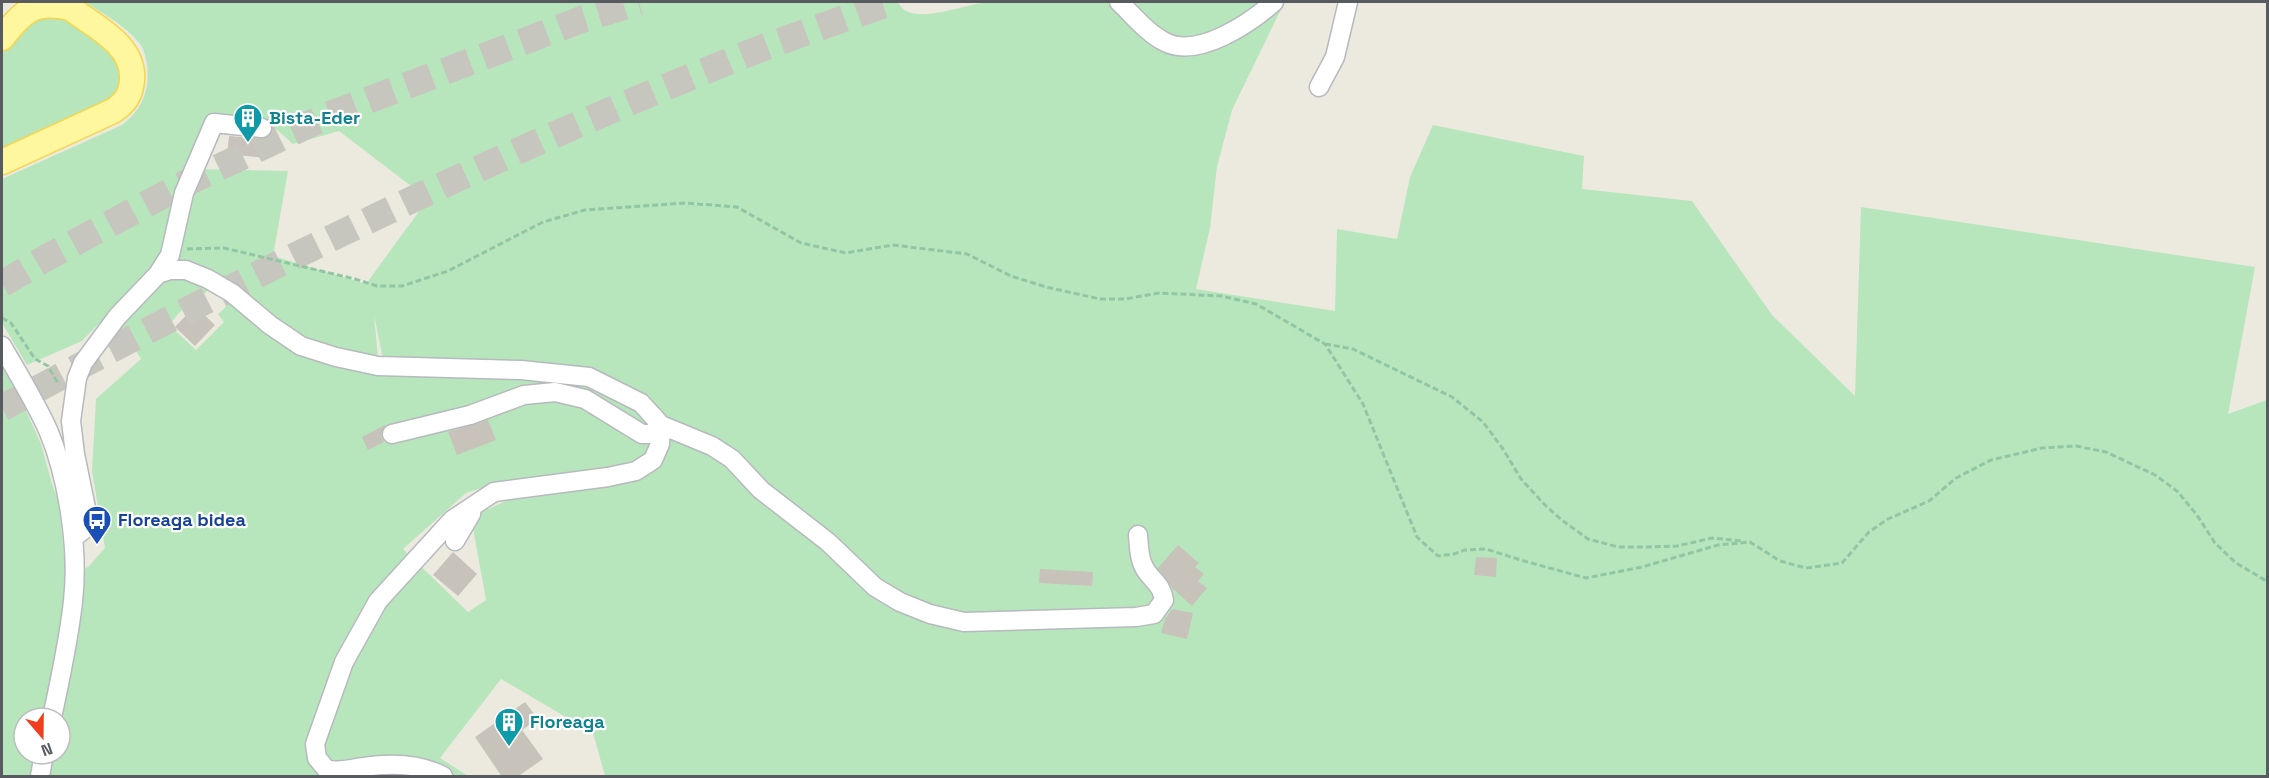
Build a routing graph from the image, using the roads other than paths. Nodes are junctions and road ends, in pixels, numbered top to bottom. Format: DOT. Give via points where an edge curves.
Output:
graph roads {
  1 [pos="15,2"];
  2 [pos="1119,2"];
  3 [pos="1274,2"];
  4 [pos="1347,2"];
  5 [pos="67,5"];
  6 [pos="2,19"];
  7 [pos="2,38"];
  8 [pos="1319,87"];
  9 [pos="262,128"];
  10 [pos="2,162"];
  11 [pos="158,274"];
  12 [pos="2,346"];
  13 [pos="661,425"];
  14 [pos="392,434"];
  15 [pos="473,505"];
  16 [pos="1138,535"];
  17 [pos="73,538"];
  18 [pos="455,542"];
  19 [pos="54,706"];
  20 [pos="443,777"];
  1 -- 6 [label="main road"];
  2 -- 3 [label="street" via="1152,34 1180,46 1201,45 1225,35"];
  4 -- 8 [label="street" via="1335,57"];
  5 -- 7 [label="main road" via="36,5 20,15"];
  5 -- 10 [label="main road" via="117,42 128,55 133,72 129,96 113,111"];
  9 -- 11 [label="street" via="214,123 184,193 170,255"];
  11 -- 13 [label="street" via="186,270 208,279 301,346 336,357 378,366 521,370 589,377 641,403"];
  11 -- 17 [label="street" via="117,316 83,363 77,378 71,421 87,513 86,528"];
  12 -- 17 [label="street" via="48,432 65,483"];
  13 -- 14 [label="street" via="651,434 642,434 585,399 555,392 524,395 470,415"];
  13 -- 15 [label="street" via="660,444 653,460 636,471 494,492"];
  13 -- 16 [label="street" via="712,446 732,459 761,490 828,543 875,587 930,614 964,622 1154,614 1164,600 1162,588 1146,570 1139,553"];
  15 -- 18 [label="street"];
  15 -- 20 [label="street" via="452,520 378,601 344,662 315,744 317,758 327,770 345,772 364,766 399,765 430,770"];
  17 -- 19 [label="street" via="74,600"];
}
